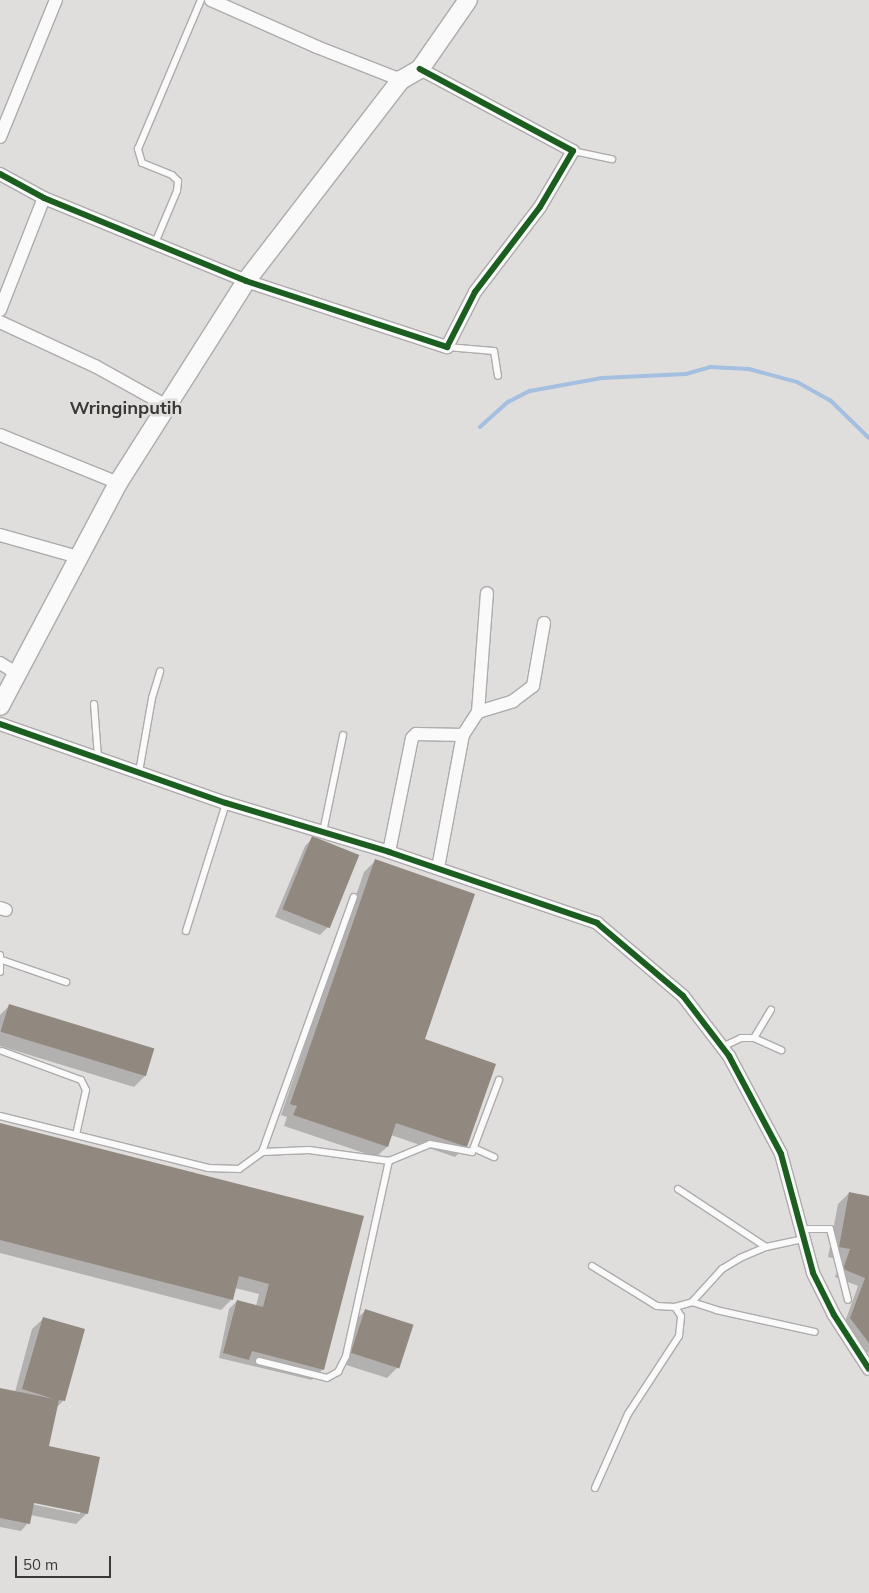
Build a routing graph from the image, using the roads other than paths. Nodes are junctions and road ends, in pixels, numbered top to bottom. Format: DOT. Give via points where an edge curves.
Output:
graph roads {
  1 [pos="56,0"];
  2 [pos="201,0"];
  3 [pos="211,0"];
  4 [pos="468,0"];
  5 [pos="420,69"];
  6 [pos="401,80"];
  7 [pos="0,137"];
  8 [pos="573,151"];
  9 [pos="612,160"];
  10 [pos="0,174"];
  11 [pos="44,198"];
  12 [pos="154,243"];
  13 [pos="246,281"];
  14 [pos="0,310"];
  15 [pos="0,322"];
  16 [pos="447,346"];
  17 [pos="498,376"];
  18 [pos="167,406"];
  19 [pos="0,435"];
  20 [pos="118,483"];
  21 [pos="0,535"];
  22 [pos="78,556"];
  23 [pos="487,592"];
  24 [pos="544,623"];
  25 [pos="0,663"];
  26 [pos="160,671"];
  27 [pos="19,675"];
  28 [pos="94,704"];
  29 [pos="0,706"];
  30 [pos="478,712"];
  31 [pos="0,724"];
  32 [pos="343,735"];
  33 [pos="463,736"];
  34 [pos="98,757"];
  35 [pos="139,772"];
  36 [pos="226,803"];
  37 [pos="323,832"];
  38 [pos="389,852"];
  39 [pos="438,868"];
  40 [pos="354,897"];
  41 [pos="186,931"];
  42 [pos="1,958"];
  43 [pos="0,972"];
  44 [pos="66,982"];
  45 [pos="771,1010"];
  46 [pos="754,1038"];
  47 [pos="722,1047"];
  48 [pos="781,1050"];
  49 [pos="2,1051"];
  50 [pos="499,1080"];
  51 [pos="0,1116"];
  52 [pos="76,1135"];
  53 [pos="476,1149"];
  54 [pos="262,1152"];
  55 [pos="494,1157"];
  56 [pos="389,1161"];
  57 [pos="678,1189"];
  58 [pos="804,1234"];
  59 [pos="766,1247"];
  60 [pos="592,1266"];
  61 [pos="848,1300"];
  62 [pos="692,1302"];
  63 [pos="675,1307"];
  64 [pos="815,1332"];
  65 [pos="259,1361"];
  66 [pos="869,1368"];
  67 [pos="595,1488"];
  1 -- 7 [label="street"];
  2 -- 12 [label="lane" via="138,149 142,163 178,181 177,191"];
  3 -- 6 [label="street"];
  4 -- 5 [label="main road"];
  5 -- 6 [label="main road"];
  5 -- 8 [label="street"];
  6 -- 13 [label="main road"];
  8 -- 9 [label="lane"];
  8 -- 16 [label="street" via="540,207 474,292"];
  10 -- 11 [label="street"];
  11 -- 12 [label="street"];
  11 -- 14 [label="street"];
  12 -- 13 [label="street"];
  13 -- 16 [label="street"];
  13 -- 18 [label="main road"];
  15 -- 18 [label="street" via="94,366"];
  16 -- 17 [label="lane" via="494,350"];
  18 -- 20 [label="main road"];
  19 -- 20 [label="street"];
  20 -- 22 [label="main road"];
  21 -- 22 [label="street"];
  22 -- 27 [label="main road"];
  23 -- 30 [label="street"];
  24 -- 30 [label="street" via="533,686 513,700"];
  25 -- 27 [label="street"];
  26 -- 35 [label="lane"];
  27 -- 29 [label="main road"];
  28 -- 34 [label="lane"];
  30 -- 33 [label="street"];
  31 -- 34 [label="street"];
  32 -- 37 [label="lane"];
  33 -- 38 [label="street" via="416,734 412,738"];
  33 -- 39 [label="street"];
  34 -- 35 [label="street"];
  35 -- 36 [label="street"];
  36 -- 37 [label="street"];
  36 -- 41 [label="lane"];
  37 -- 38 [label="street"];
  38 -- 39 [label="street"];
  39 -- 47 [label="street" via="597,923 683,996"];
  40 -- 54 [label="lane"];
  42 -- 43 [label="lane"];
  42 -- 44 [label="lane"];
  45 -- 46 [label="lane"];
  46 -- 47 [label="lane" via="741,1038"];
  46 -- 48 [label="lane"];
  47 -- 58 [label="street" via="781,1154"];
  49 -- 52 [label="lane" via="81,1080 86,1090"];
  50 -- 53 [label="lane"];
  51 -- 52 [label="lane"];
  52 -- 54 [label="lane" via="219,1170 239,1169"];
  53 -- 55 [label="lane"];
  53 -- 56 [label="lane" via="464,1152 430,1144"];
  54 -- 56 [label="lane" via="309,1150"];
  56 -- 65 [label="lane" via="346,1356 338,1372 327,1378"];
  57 -- 59 [label="lane"];
  58 -- 59 [label="lane"];
  58 -- 61 [label="lane" via="830,1229"];
  58 -- 66 [label="street" via="814,1273 834,1315"];
  59 -- 62 [label="lane" via="722,1269"];
  60 -- 63 [label="lane" via="657,1306"];
  62 -- 63 [label="lane"];
  62 -- 64 [label="lane"];
  63 -- 67 [label="lane" via="681,1316 678,1336 628,1414"];
}
